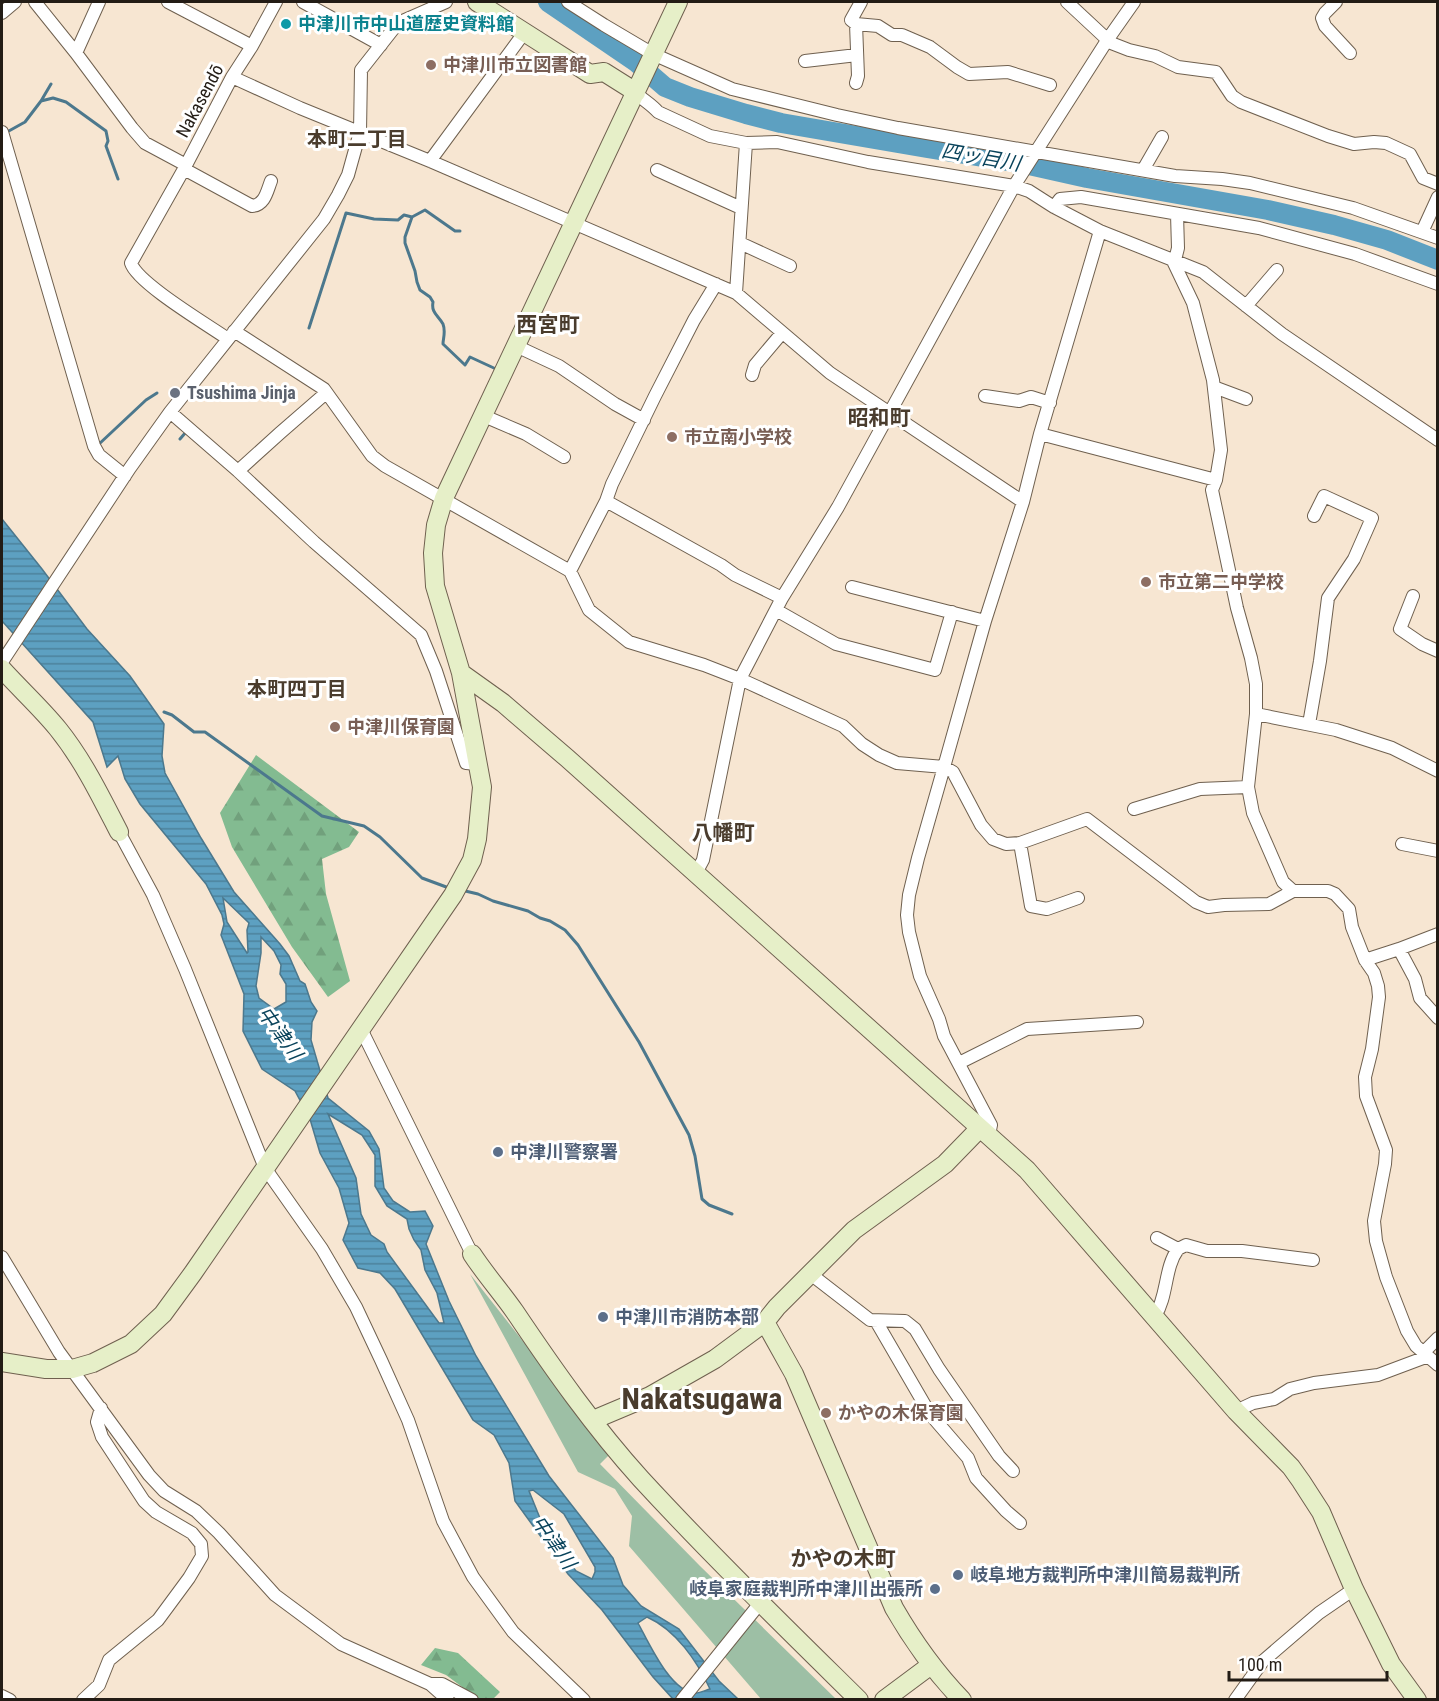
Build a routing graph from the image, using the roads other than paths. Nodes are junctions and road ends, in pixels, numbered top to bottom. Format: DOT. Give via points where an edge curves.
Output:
graph roads {
  1 [pos="15,2"];
  2 [pos="35,2"];
  3 [pos="99,2"];
  4 [pos="168,2"];
  5 [pos="276,2"];
  6 [pos="303,2"];
  7 [pos="446,2"];
  8 [pos="477,2"];
  9 [pos="568,2"];
  10 [pos="678,2"];
  11 [pos="861,2"];
  12 [pos="1067,2"];
  13 [pos="1134,2"];
  14 [pos="1336,2"];
  15 [pos="2,13"];
  16 [pos="856,24"];
  17 [pos="524,33"];
  18 [pos="1108,39"];
  19 [pos="381,45"];
  20 [pos="252,46"];
  21 [pos="76,53"];
  22 [pos="1350,53"];
  23 [pos="857,56"];
  24 [pos="652,58"];
  25 [pos="805,61"];
  26 [pos="232,77"];
  27 [pos="856,83"];
  28 [pos="1050,85"];
  29 [pos="637,89"];
  30 [pos="2,132"];
  31 [pos="360,132"];
  32 [pos="1162,137"];
  33 [pos="746,143"];
  34 [pos="1035,152"];
  35 [pos="430,161"];
  36 [pos="185,167"];
  37 [pos="657,170"];
  38 [pos="1143,170"];
  39 [pos="271,182"];
  40 [pos="1437,184"];
  41 [pos="1014,186"];
  42 [pos="1437,196"];
  43 [pos="1054,207"];
  44 [pos="741,208"];
  45 [pos="1177,213"];
  46 [pos="574,224"];
  47 [pos="1100,231"];
  48 [pos="1422,232"];
  49 [pos="1437,238"];
  50 [pos="740,243"];
  51 [pos="1173,260"];
  52 [pos="790,266"];
  53 [pos="1277,270"];
  54 [pos="716,284"];
  55 [pos="1437,284"];
  56 [pos="736,293"];
  57 [pos="1246,306"];
  58 [pos="782,333"];
  59 [pos="231,335"];
  60 [pos="516,346"];
  61 [pos="752,375"];
  62 [pos="1214,387"];
  63 [pos="327,393"];
  64 [pos="986,396"];
  65 [pos="1246,399"];
  66 [pos="1050,403"];
  67 [pos="170,412"];
  68 [pos="890,412"];
  69 [pos="484,416"];
  70 [pos="644,420"];
  71 [pos="1040,435"];
  72 [pos="1437,440"];
  73 [pos="564,457"];
  74 [pos="238,471"];
  75 [pos="125,476"];
  76 [pos="1216,480"];
  77 [pos="444,498"];
  78 [pos="606,501"];
  79 [pos="1023,502"];
  80 [pos="1314,516"];
  81 [pos="570,571"];
  82 [pos="852,587"];
  83 [pos="1413,596"];
  84 [pos="779,604"];
  85 [pos="952,612"];
  86 [pos="985,621"];
  87 [pos="1437,651"];
  88 [pos="2,662"];
  89 [pos="2,669"];
  90 [pos="461,673"];
  91 [pos="740,679"];
  92 [pos="503,703"];
  93 [pos="1256,714"];
  94 [pos="1309,724"];
  95 [pos="471,725"];
  96 [pos="478,764"];
  97 [pos="944,767"];
  98 [pos="1437,771"];
  99 [pos="1248,787"];
  100 [pos="1134,809"];
  101 [pos="119,832"];
  102 [pos="1020,843"];
  103 [pos="1402,844"];
  104 [pos="1437,851"];
  105 [pos="696,873"];
  106 [pos="1293,891"];
  107 [pos="1078,898"];
  108 [pos="1437,934"];
  109 [pos="1399,949"];
  110 [pos="1365,960"];
  111 [pos="1437,1018"];
  112 [pos="1137,1022"];
  113 [pos="357,1035"];
  114 [pos="959,1063"];
  115 [pos="985,1132"];
  116 [pos="269,1161"];
  117 [pos="1157,1238"];
  118 [pos="1178,1250"];
  119 [pos="472,1254"];
  120 [pos="2,1257"];
  121 [pos="1313,1260"];
  122 [pos="817,1279"];
  123 [pos="1155,1316"];
  124 [pos="876,1321"];
  125 [pos="765,1322"];
  126 [pos="1437,1338"];
  127 [pos="1425,1355"];
  128 [pos="2,1362"];
  129 [pos="1437,1365"];
  130 [pos="72,1369"];
  131 [pos="101,1408"];
  132 [pos="1236,1411"];
  133 [pos="593,1420"];
  134 [pos="1013,1471"];
  135 [pos="1020,1523"];
  136 [pos="1354,1589"];
  137 [pos="760,1602"];
  138 [pos="931,1665"];
  139 [pos="430,1684"];
  140 [pos="2,1696"];
  141 [pos="10,1700"];
  142 [pos="83,1700"];
  143 [pos="448,1700"];
  144 [pos="472,1700"];
  145 [pos="584,1700"];
  146 [pos="682,1700"];
  147 [pos="859,1700"];
  148 [pos="884,1700"];
  149 [pos="962,1700"];
  150 [pos="1235,1700"];
  151 [pos="1417,1700"];
  1 -- 15 [label="street"];
  2 -- 21 [label="street"];
  3 -- 21 [label="street"];
  4 -- 20 [label="street"];
  5 -- 20 [label="street, Nakasendō"];
  6 -- 19 [label="street"];
  7 -- 19 [label="street" via="398,23"];
  8 -- 17 [label="street"];
  9 -- 24 [label="street"];
  10 -- 24 [label="street"];
  11 -- 16 [label="street" via="851,20"];
  12 -- 18 [label="street"];
  13 -- 18 [label="street"];
  14 -- 22 [label="street" via="1322,18"];
  16 -- 23 [label="street"];
  16 -- 28 [label="street" via="878,26 930,47 969,74 1008,72"];
  17 -- 29 [label="street" via="590,74 604,72"];
  17 -- 35 [label="street"];
  18 -- 34 [label="street"];
  18 -- 40 [label="street" via="1178,67 1216,72 1232,96 1241,102 1328,136 1354,144 1386,143 1410,154 1424,178"];
  19 -- 31 [label="street" via="361,70"];
  20 -- 26 [label="street, Nakasendō"];
  21 -- 36 [label="street" via="145,143"];
  23 -- 25 [label="street"];
  23 -- 27 [label="street"];
  24 -- 29 [label="street"];
  24 -- 34 [label="street" via="732,88 837,115"];
  26 -- 31 [label="street"];
  26 -- 36 [label="street, Nakasendō"];
  29 -- 33 [label="street" via="643,100 668,117 710,136"];
  29 -- 46 [label="street"];
  30 -- 75 [label="street" via="94,446"];
  31 -- 35 [label="street"];
  31 -- 59 [label="street" via="348,175 324,219"];
  32 -- 38 [label="street"];
  33 -- 41 [label="street" via="777,141 868,162"];
  33 -- 44 [label="street"];
  34 -- 38 [label="street"];
  34 -- 41 [label="street"];
  35 -- 46 [label="street"];
  36 -- 39 [label="street" via="252,206 263,201"];
  36 -- 59 [label="street, Nakasendō" via="131,263 133,270 159,292"];
  37 -- 44 [label="street"];
  38 -- 48 [label="street" via="1250,183 1353,208"];
  41 -- 43 [label="street"];
  41 -- 68 [label="street"];
  42 -- 48 [label="street"];
  43 -- 45 [label="street" via="1060,199 1081,197"];
  43 -- 47 [label="street"];
  44 -- 50 [label="street"];
  45 -- 51 [label="street" via="1178,248"];
  45 -- 55 [label="street" via="1270,231 1380,262"];
  46 -- 54 [label="street"];
  46 -- 60 [label="street"];
  47 -- 51 [label="street"];
  47 -- 66 [label="street"];
  48 -- 49 [label="street"];
  50 -- 52 [label="street"];
  50 -- 56 [label="street"];
  51 -- 57 [label="street" via="1203,272"];
  51 -- 62 [label="street" via="1193,303"];
  53 -- 57 [label="street"];
  54 -- 56 [label="street"];
  54 -- 70 [label="street"];
  56 -- 58 [label="street"];
  57 -- 72 [label="street"];
  58 -- 61 [label="street" via="755,365"];
  58 -- 68 [label="street" via="830,373"];
  59 -- 63 [label="street, Nakasendō"];
  59 -- 67 [label="street"];
  60 -- 69 [label="street"];
  60 -- 70 [label="street" via="559,366"];
  62 -- 65 [label="street"];
  62 -- 76 [label="street" via="1221,450"];
  63 -- 74 [label="street"];
  63 -- 77 [label="street, Nakasendō" via="372,456"];
  64 -- 66 [label="street" via="1019,401 1031,397"];
  66 -- 71 [label="street"];
  67 -- 74 [label="street"];
  67 -- 75 [label="street"];
  68 -- 79 [label="street"];
  68 -- 84 [label="street"];
  69 -- 73 [label="street" via="526,434"];
  69 -- 77 [label="street"];
  70 -- 78 [label="street"];
  71 -- 76 [label="street"];
  71 -- 79 [label="street"];
  74 -- 96 [label="street" via="421,635 466,763"];
  75 -- 88 [label="street"];
  76 -- 93 [label="street" via="1212,490 1251,658"];
  77 -- 81 [label="street, Nakasendō"];
  77 -- 90 [label="street" via="433,553 435,586"];
  78 -- 81 [label="street"];
  78 -- 84 [label="street" via="721,565"];
  79 -- 86 [label="street"];
  80 -- 94 [label="street" via="1324,496 1372,518 1354,559 1328,597"];
  81 -- 91 [label="street" via="589,609 629,642"];
  82 -- 85 [label="street"];
  83 -- 87 [label="street" via="1400,630"];
  84 -- 85 [label="street" via="836,644 935,670"];
  84 -- 91 [label="street"];
  85 -- 86 [label="street"];
  86 -- 97 [label="street"];
  89 -- 101 [label="street" via="71,746"];
  90 -- 92 [label="street"];
  90 -- 95 [label="street"];
  91 -- 97 [label="street" via="843,726 862,744 897,763"];
  91 -- 105 [label="street" via="704,860"];
  92 -- 95 [label="street" via="482,707"];
  92 -- 105 [label="street"];
  93 -- 94 [label="street"];
  93 -- 99 [label="street"];
  94 -- 98 [label="street" via="1392,748"];
  95 -- 96 [label="street"];
  96 -- 113 [label="street" via="481,812 472,860 453,895"];
  97 -- 102 [label="street" via="953,772 981,825 993,839 1006,844"];
  97 -- 114 [label="street" via="918,858 907,915 920,976"];
  99 -- 100 [label="street" via="1200,789"];
  99 -- 106 [label="street" via="1253,813 1283,882"];
  101 -- 116 [label="street" via="153,895"];
  102 -- 106 [label="street" via="1087,819 1196,902 1208,907 1269,904"];
  102 -- 107 [label="street" via="1032,906 1047,909"];
  103 -- 104 [label="street"];
  105 -- 115 [label="street"];
  106 -- 110 [label="street" via="1335,894 1349,909"];
  108 -- 109 [label="street"];
  109 -- 110 [label="street"];
  109 -- 111 [label="street" via="1415,979 1419,998"];
  110 -- 127 [label="street" via="1374,973 1379,997 1365,1077 1366,1096 1386,1150 1374,1221 1376,1241 1407,1331"];
  112 -- 114 [label="street" via="1027,1029"];
  113 -- 116 [label="street"];
  113 -- 119 [label="street"];
  114 -- 115 [label="street" via="991,1125"];
  115 -- 123 [label="street" via="1027,1170"];
  115 -- 125 [label="street" via="854,1230"];
  116 -- 130 [label="street" via="163,1314 131,1344"];
  116 -- 145 [label="street" via="356,1307 408,1420 443,1521 473,1577 513,1632"];
  117 -- 118 [label="street"];
  118 -- 121 [label="street" via="1186,1245 1207,1251"];
  118 -- 123 [label="street" via="1161,1308"];
  119 -- 133 [label="street"];
  120 -- 130 [label="street"];
  122 -- 124 [label="street" via="865,1317"];
  123 -- 132 [label="street"];
  124 -- 134 [label="street" via="905,1321 915,1329 999,1456"];
  124 -- 135 [label="street" via="930,1414 968,1458 976,1478"];
  125 -- 133 [label="street" via="715,1359 650,1396"];
  125 -- 138 [label="street" via="794,1374 894,1608"];
  126 -- 127 [label="street"];
  127 -- 129 [label="street"];
  127 -- 132 [label="street" via="1378,1376 1314,1383"];
  128 -- 130 [label="street"];
  130 -- 131 [label="street"];
  131 -- 139 [label="street" via="149,1475 164,1491 196,1511 275,1595 341,1644"];
  131 -- 142 [label="street" via="97,1422 102,1437 144,1502 192,1533 201,1545 202,1556 158,1620 109,1660 99,1685"];
  132 -- 136 [label="street" via="1291,1467 1313,1498"];
  133 -- 137 [label="street" via="640,1478"];
  136 -- 150 [label="street" via="1318,1613 1263,1661"];
  136 -- 151 [label="street" via="1391,1664"];
  137 -- 146 [label="street"];
  137 -- 147 [label="street"];
  138 -- 148 [label="street"];
  138 -- 149 [label="street"];
  139 -- 143 [label="street"];
  139 -- 144 [label="street" via="442,1684"];
  140 -- 141 [label="street"];
}
